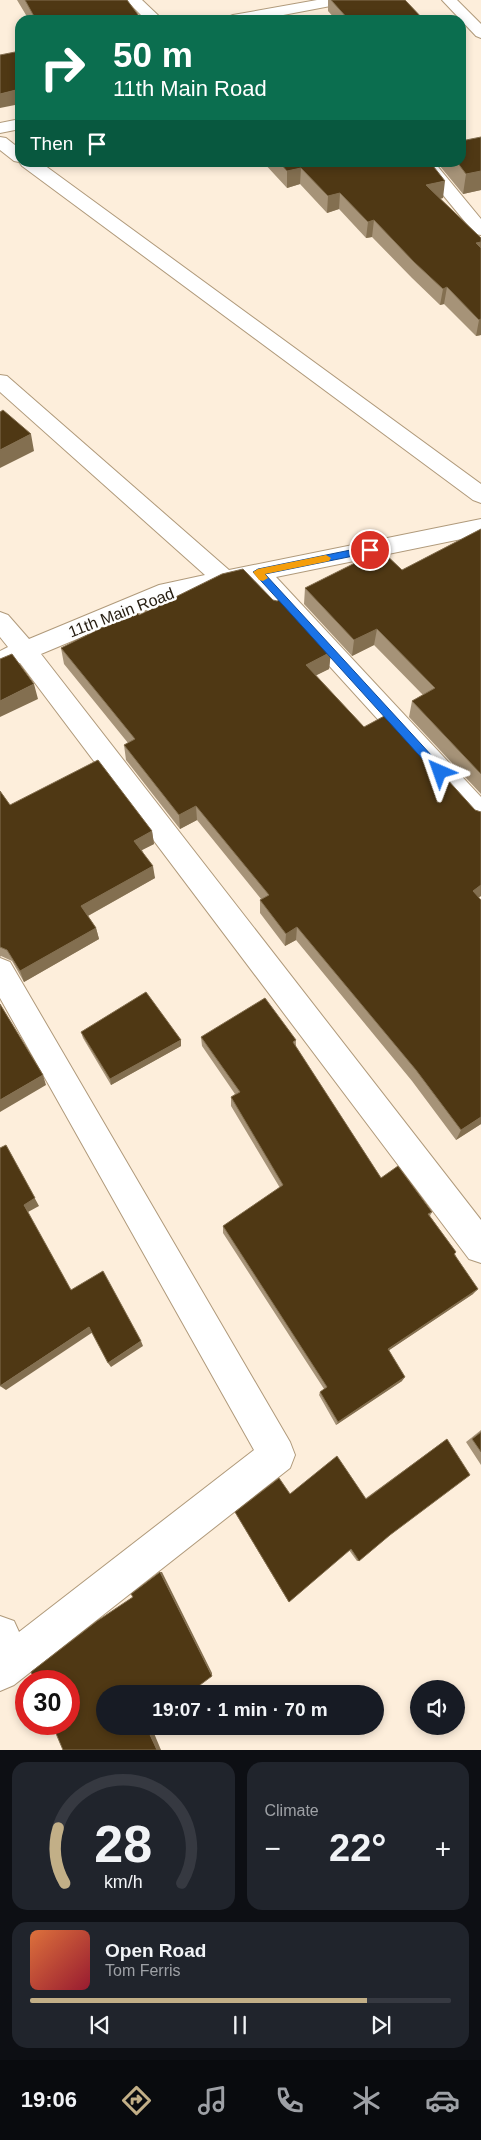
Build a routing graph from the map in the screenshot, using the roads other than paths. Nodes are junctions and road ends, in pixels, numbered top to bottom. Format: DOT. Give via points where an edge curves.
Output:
graph roads {
  1 [pos="133,0"];
  2 [pos="342,0"];
  3 [pos="449,0"];
  4 [pos="297,10"];
  5 [pos="150,15"];
  6 [pos="265,15"];
  7 [pos="464,15"];
  8 [pos="466,17"];
  9 [pos="481,32"];
  10 [pos="15,125"];
  11 [pos="0,128"];
  12 [pos="0,142"];
  13 [pos="15,153"];
  14 [pos="35,167"];
  15 [pos="428,167"];
  16 [pos="481,230"];
  17 [pos="0,380"];
  18 [pos="481,495"];
  19 [pos="481,527"];
  20 [pos="258,572"];
  21 [pos="224,579"];
  22 [pos="0,621"];
  23 [pos="12,656"];
  24 [pos="481,815"];
  25 [pos="0,971"];
  26 [pos="481,1247"];
  27 [pos="4,1655"];
  1 -- 5 [label="street"];
  2 -- 4 [label="street"];
  3 -- 7 [label="street"];
  4 -- 6 [label="street"];
  8 -- 9 [label="street"];
  10 -- 11 [label="street"];
  12 -- 13 [label="street"];
  14 -- 18 [label="street"];
  15 -- 16 [label="street"];
  17 -- 21 [label="street"];
  19 -- 20 [label="street, 11th Main Road"];
  20 -- 21 [label="street, 11th Main Road"];
  20 -- 24 [label="street"];
  21 -- 23 [label="street, 11th Main Road" via="167,591"];
  22 -- 23 [label="street"];
  23 -- 26 [label="street"];
  25 -- 27 [label="street" via="277,1455"];
}
